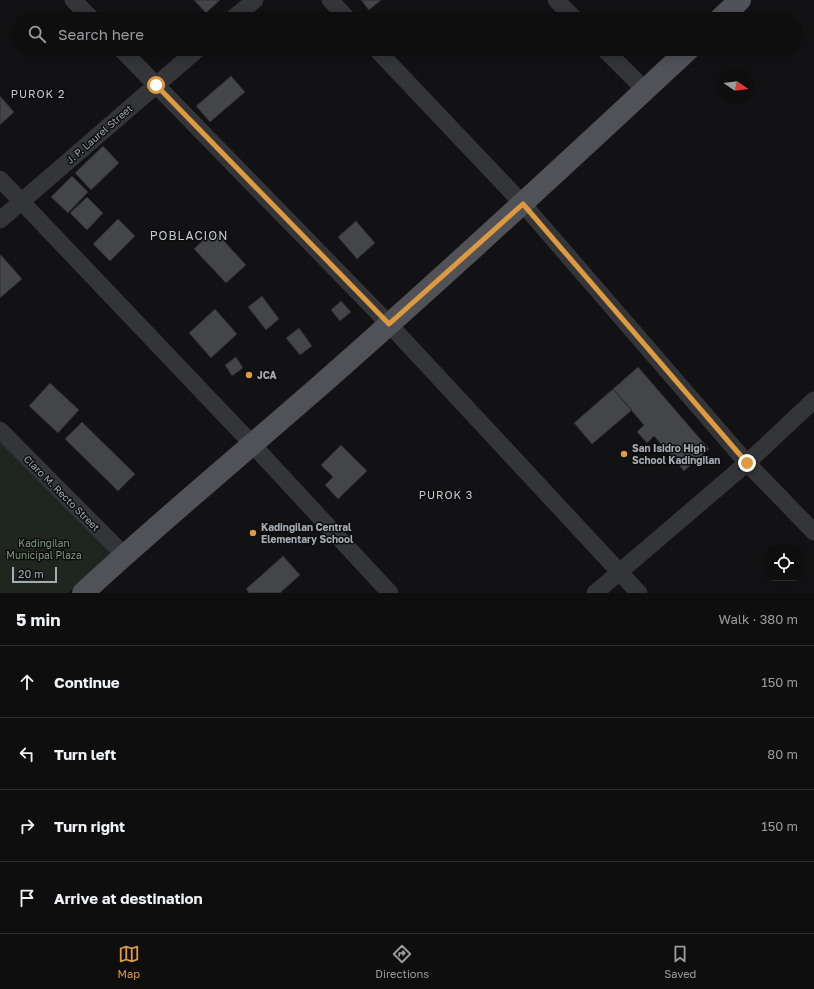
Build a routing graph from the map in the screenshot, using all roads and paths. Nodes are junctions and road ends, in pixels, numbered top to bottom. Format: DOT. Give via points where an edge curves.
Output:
graph roads {
  1 [pos="73,0"];
  2 [pos="254,0"];
  3 [pos="330,0"];
  4 [pos="556,0"];
  5 [pos="740,0"];
  6 [pos="85,12"];
  7 [pos="240,12"];
  8 [pos="341,12"];
  9 [pos="568,12"];
  10 [pos="727,12"];
  11 [pos="128,56"];
  12 [pos="190,56"];
  13 [pos="383,56"];
  14 [pos="611,56"];
  15 [pos="680,56"];
  16 [pos="156,85"];
  17 [pos="644,90"];
  18 [pos="0,179"];
  19 [pos="21,201"];
  20 [pos="523,204"];
  21 [pos="0,220"];
  22 [pos="389,324"];
  23 [pos="814,400"];
  24 [pos="0,430"];
  25 [pos="252,444"];
  26 [pos="747,463"];
  27 [pos="814,532"];
  28 [pos="124,555"];
  29 [pos="621,572"];
  30 [pos="83,593"];
  31 [pos="390,593"];
  32 [pos="595,593"];
  33 [pos="639,593"];
  1 -- 6 [label="street"];
  2 -- 7 [label="street"];
  3 -- 8 [label="street"];
  4 -- 9 [label="street"];
  5 -- 10 [label="main road"];
  11 -- 16 [label="street"];
  12 -- 16 [label="street, J. P. Laurel Street"];
  13 -- 20 [label="street"];
  14 -- 17 [label="street"];
  15 -- 17 [label="main road"];
  16 -- 19 [label="street, J. P. Laurel Street"];
  16 -- 22 [label="street"];
  17 -- 20 [label="main road"];
  18 -- 19 [label="street"];
  19 -- 21 [label="street, J. P. Laurel Street"];
  19 -- 25 [label="street"];
  20 -- 22 [label="main road"];
  20 -- 26 [label="street"];
  22 -- 25 [label="main road"];
  22 -- 29 [label="street"];
  23 -- 26 [label="street"];
  24 -- 28 [label="street, Claro M. Recto Street"];
  25 -- 28 [label="main road"];
  25 -- 31 [label="street"];
  26 -- 27 [label="street"];
  26 -- 29 [label="street"];
  28 -- 30 [label="main road"];
  29 -- 32 [label="street"];
  29 -- 33 [label="street"];
}
